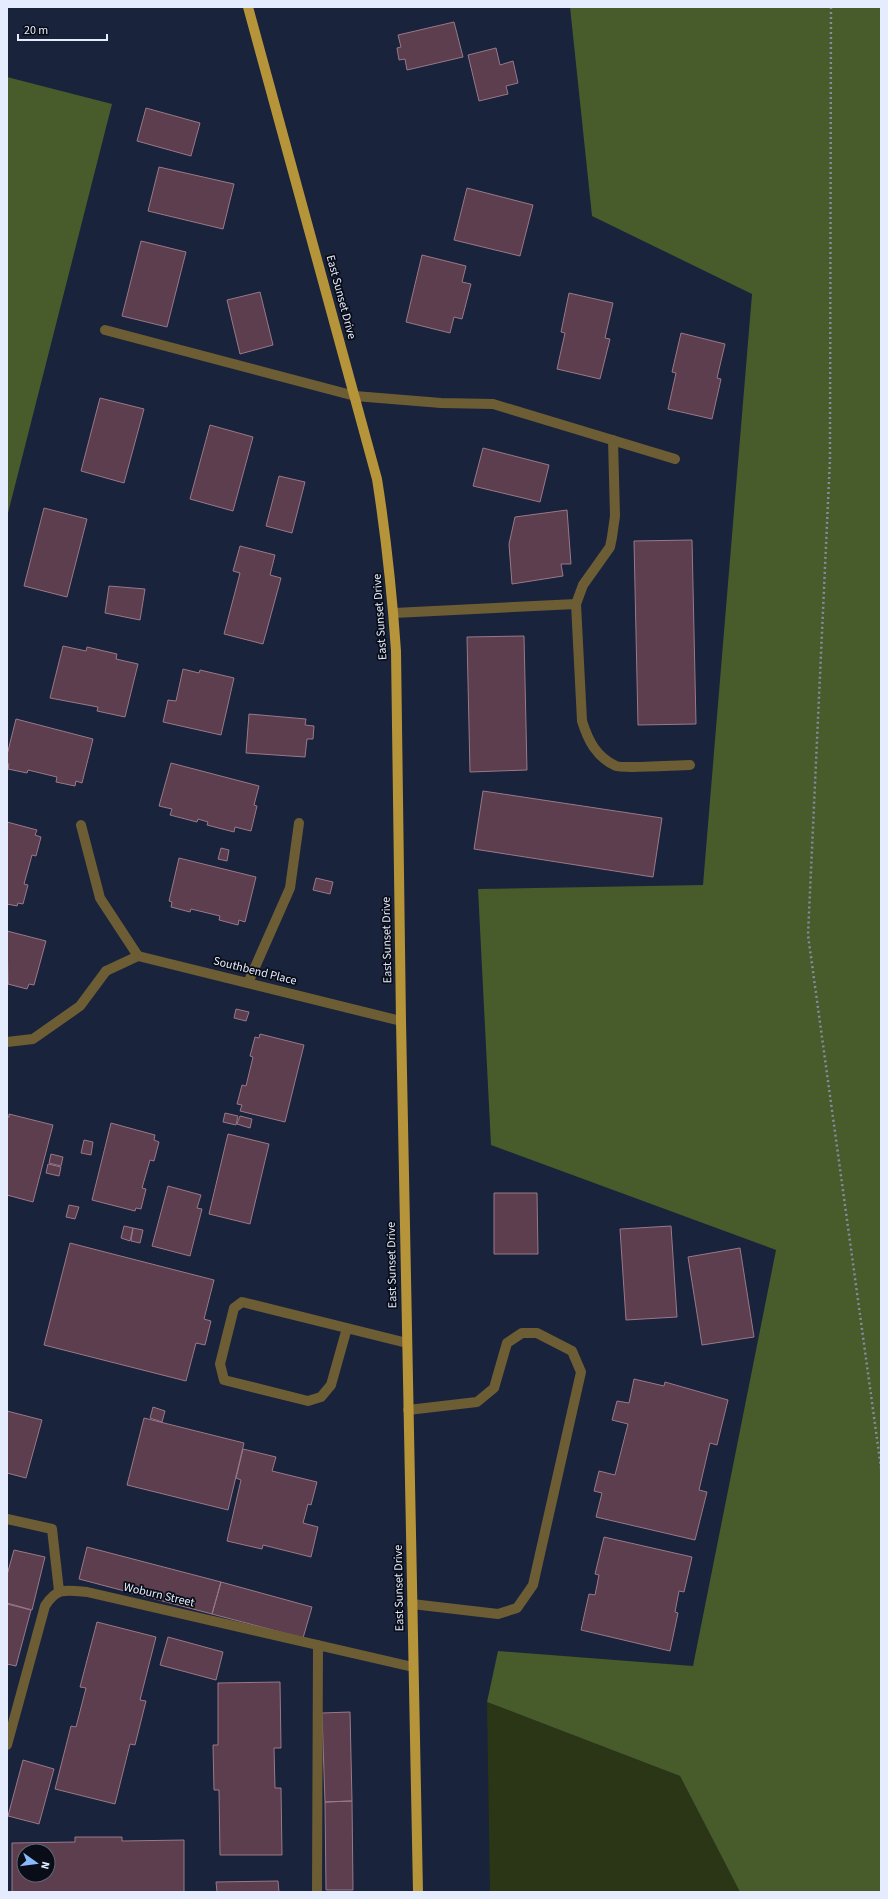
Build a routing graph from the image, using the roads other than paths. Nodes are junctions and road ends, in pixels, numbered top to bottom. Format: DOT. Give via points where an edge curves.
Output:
graph roads {
  1 [pos="248,7"];
  2 [pos="105,330"];
  3 [pos="355,396"];
  4 [pos="613,440"];
  5 [pos="675,459"];
  6 [pos="576,604"];
  7 [pos="394,612"];
  8 [pos="690,765"];
  9 [pos="299,823"];
  10 [pos="80,825"];
  11 [pos="138,956"];
  12 [pos="248,983"];
  13 [pos="401,1021"];
  14 [pos="7,1042"];
  15 [pos="347,1328"];
  16 [pos="407,1343"];
  17 [pos="408,1410"];
  18 [pos="7,1518"];
  19 [pos="59,1591"];
  20 [pos="412,1604"];
  21 [pos="318,1645"];
  22 [pos="413,1667"];
  23 [pos="7,1745"];
  24 [pos="317,1892"];
  25 [pos="418,1892"];
  1 -- 3 [label="main road, East Sunset Drive"];
  2 -- 3 [label="street"];
  3 -- 4 [label="street" via="441,404 493,404"];
  3 -- 7 [label="main road, East Sunset Drive" via="377,479"];
  4 -- 5 [label="street"];
  4 -- 6 [label="street" via="615,516 610,547 583,585"];
  6 -- 7 [label="street"];
  6 -- 8 [label="street" via="582,721 588,738 597,752 617,766"];
  7 -- 13 [label="main road, East Sunset Drive"];
  9 -- 12 [label="street" via="290,888"];
  10 -- 11 [label="street" via="100,898"];
  11 -- 12 [label="street, Southbend Place"];
  11 -- 14 [label="street" via="106,971 80,1006 33,1039"];
  12 -- 13 [label="street, Southbend Place"];
  13 -- 16 [label="main road, East Sunset Drive"];
  15 -- 15 [label="street" via="242,1302 234,1308 220,1364 224,1380 308,1400 321,1397 331,1385"];
  15 -- 16 [label="street"];
  16 -- 17 [label="main road, East Sunset Drive"];
  17 -- 20 [label="main road, East Sunset Drive"];
  17 -- 20 [label="street" via="476,1402 494,1388 507,1343 522,1333 537,1333 572,1351 581,1372 533,1585 517,1608 498,1614"];
  18 -- 19 [label="street" via="52,1529"];
  19 -- 21 [label="street, Woburn Street" via="87,1592"];
  19 -- 23 [label="street" via="45,1606"];
  20 -- 22 [label="main road, East Sunset Drive"];
  21 -- 22 [label="street, Woburn Street"];
  21 -- 24 [label="street"];
  22 -- 25 [label="main road, East Sunset Drive"];
}
